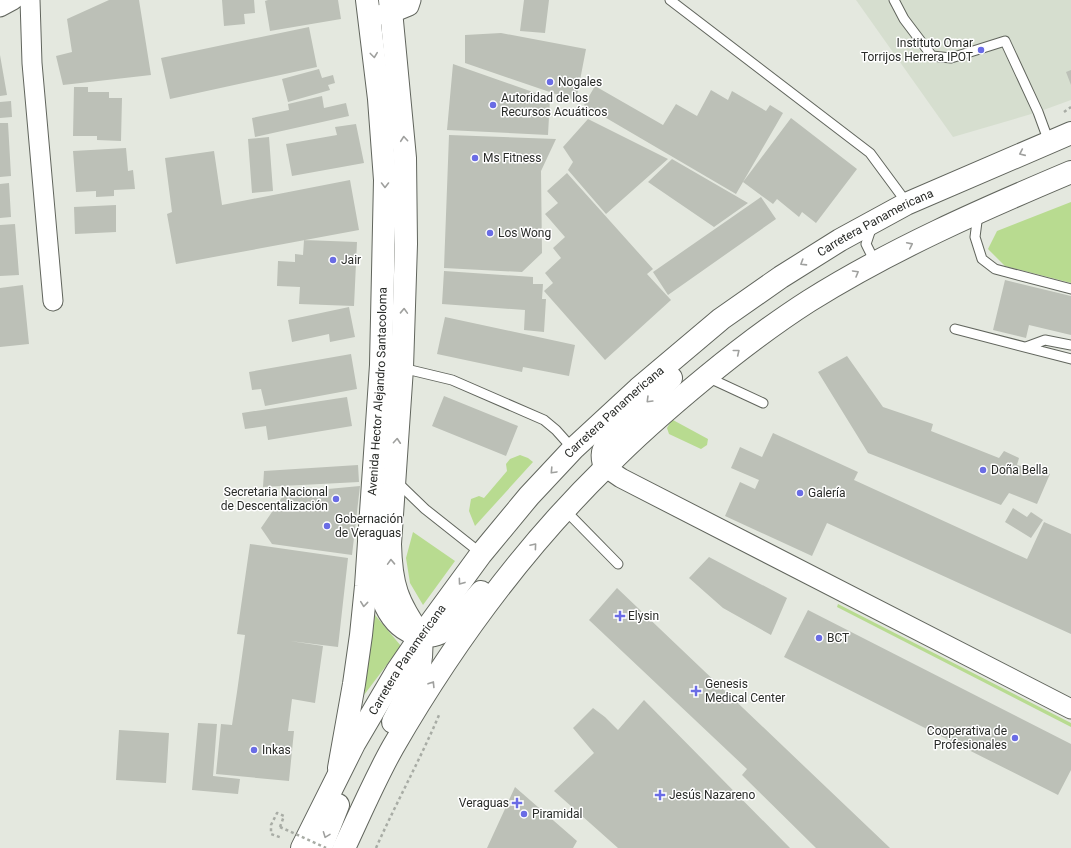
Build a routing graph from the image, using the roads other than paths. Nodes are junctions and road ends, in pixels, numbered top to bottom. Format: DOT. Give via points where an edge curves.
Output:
graph roads {
  1 [pos="13,0"];
  2 [pos="30,0"];
  3 [pos="411,0"];
  4 [pos="670,0"];
  5 [pos="894,0"];
  6 [pos="391,7"];
  7 [pos="0,8"];
  8 [pos="368,8"];
  9 [pos="1071,133"];
  10 [pos="1046,135"];
  11 [pos="1071,172"];
  12 [pos="906,204"];
  13 [pos="978,211"];
  14 [pos="873,222"];
  15 [pos="875,262"];
  16 [pos="1071,289"];
  17 [pos="52,301"];
  18 [pos="721,319"];
  19 [pos="955,328"];
  20 [pos="1071,346"];
  21 [pos="1026,347"];
  22 [pos="1071,360"];
  23 [pos="402,368"];
  24 [pos="707,376"];
  25 [pos="763,403"];
  26 [pos="573,449"];
  27 [pos="605,467"];
  28 [pos="394,480"];
  29 [pos="565,510"];
  30 [pos="368,537"];
  31 [pos="480,554"];
  32 [pos="520,562"];
  33 [pos="618,564"];
  34 [pos="421,636"];
  35 [pos="1071,709"];
  36 [pos="354,744"];
  37 [pos="336,781"];
  38 [pos="359,817"];
  39 [pos="302,848"];
  40 [pos="321,848"];
  41 [pos="344,848"];
  1 -- 7 [label="street"];
  2 -- 17 [label="street" via="32,63"];
  3 -- 6 [label="street" via="409,6"];
  4 -- 12 [label="lane" via="870,153"];
  5 -- 10 [label="lane" via="904,19 932,56 951,58 1005,40"];
  6 -- 8 [label="street"];
  23 -- 6 [label="main road, Avenida Hector Alejandro Santacoloma, one-way" via="406,244 405,158"];
  8 -- 30 [label="main road, Avenida Hector Alejandro Santacoloma, one-way" via="379,98 385,180 381,365"];
  9 -- 10 [label="main road, Carretera Panamericana"];
  10 -- 12 [label="main road, Carretera Panamericana, one-way"];
  11 -- 13 [label="main road"];
  12 -- 14 [label="main road, Carretera Panamericana"];
  15 -- 13 [label="main road, one-way"];
  13 -- 16 [label="lane" via="975,237 982,258 995,269"];
  14 -- 15 [label="lane" via="866,244"];
  14 -- 18 [label="main road, Carretera Panamericana, one-way" via="781,277"];
  24 -- 15 [label="main road, one-way" via="808,302"];
  18 -- 26 [label="main road, Carretera Panamericana" via="638,389"];
  18 -- 27 [label="main road, one-way" via="692,358 611,438 603,451"];
  19 -- 21 [label="lane"];
  20 -- 21 [label="lane" via="1045,340"];
  21 -- 22 [label="lane"];
  23 -- 26 [label="lane" via="452,380 544,420"];
  28 -- 23 [label="main road, Avenida Hector Alejandro Santacoloma, one-way"];
  24 -- 25 [label="lane"];
  24 -- 27 [label="main road"];
  26 -- 31 [label="main road, Carretera Panamericana, one-way"];
  27 -- 29 [label="main road"];
  27 -- 35 [label="street" via="621,478"];
  28 -- 31 [label="lane"];
  34 -- 28 [label="main road, Avenida Hector Alejandro Santacoloma, one-way" via="398,598 391,568"];
  32 -- 29 [label="main road, one-way"];
  29 -- 33 [label="lane"];
  30 -- 34 [label="main road" via="379,589 386,607 400,626"];
  30 -- 37 [label="main road, Avenida Hector Alejandro Santacoloma, one-way" via="366,586 354,684"];
  31 -- 34 [label="main road, Carretera Panamericana, one-way"];
  32 -- 34 [label="main road" via="489,585 446,629 434,635"];
  38 -- 32 [label="main road, one-way" via="392,749 435,678"];
  34 -- 36 [label="main road, Carretera Panamericana"];
  34 -- 38 [label="main road" via="422,655 418,673 371,768"];
  36 -- 37 [label="main road, Carretera Panamericana"];
  36 -- 40 [label="main road, one-way" via="344,789"];
  37 -- 39 [label="main road, Carretera Panamericana"];
  38 -- 41 [label="main road"];
}
